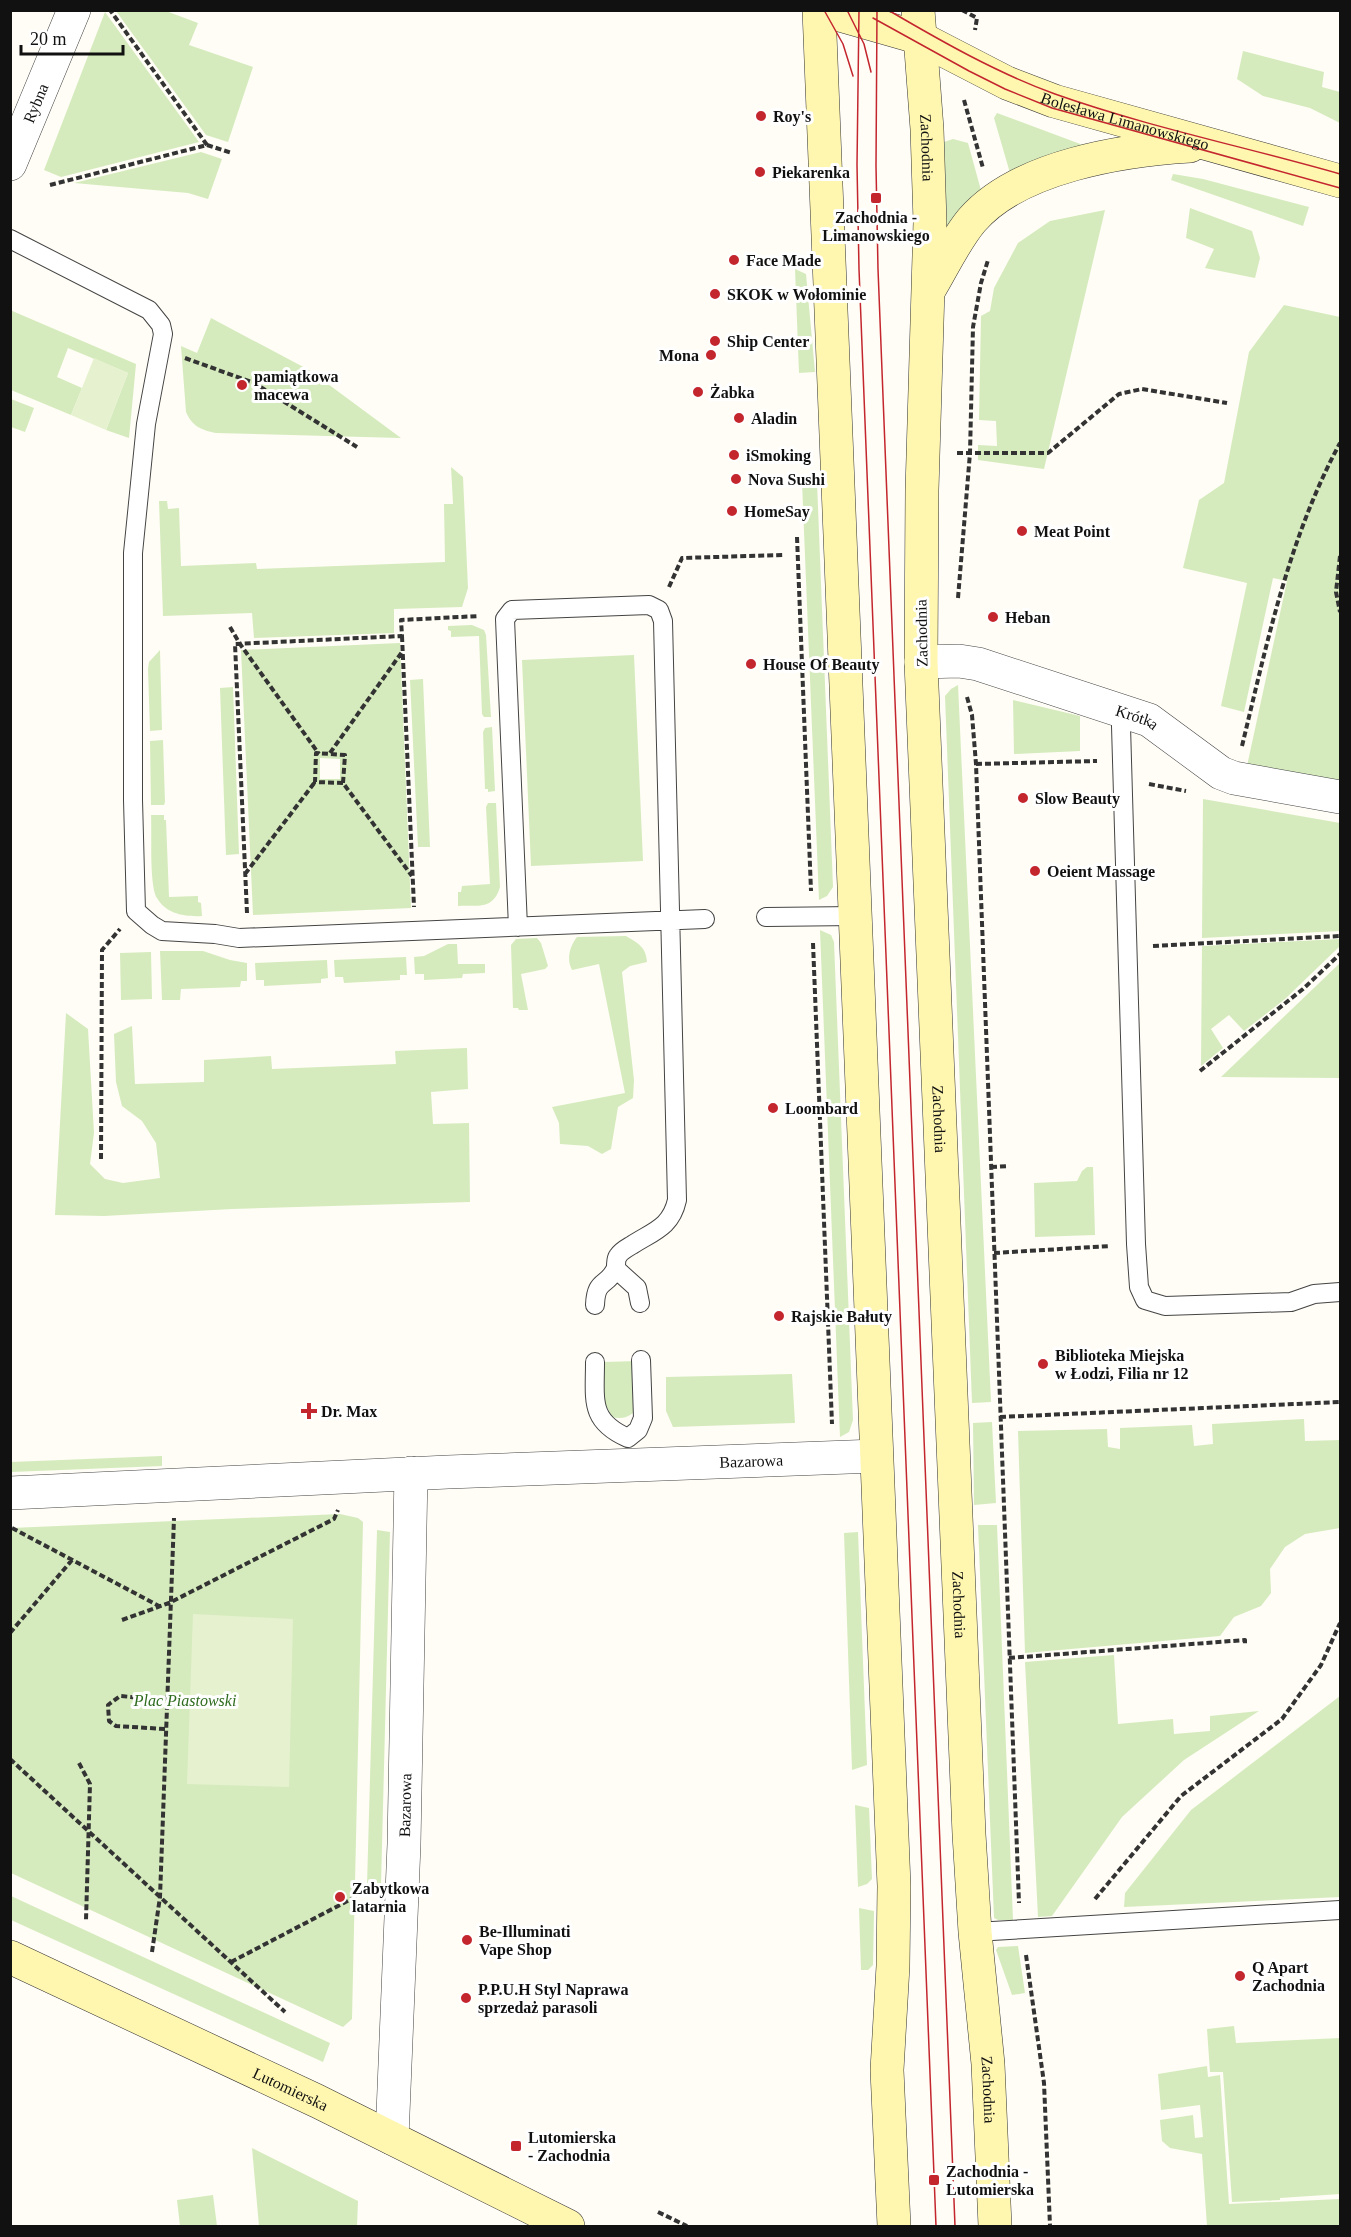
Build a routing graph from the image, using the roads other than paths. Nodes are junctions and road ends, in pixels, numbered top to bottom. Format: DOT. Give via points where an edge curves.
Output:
graph roads {
  1 [pos="74,10"];
  2 [pos="820,10"];
  3 [pos="891,10"];
  4 [pos="919,24"];
  5 [pos="1210,145"];
  6 [pos="10,164"];
  7 [pos="1341,181"];
  8 [pos="10,240"];
  9 [pos="928,292"];
  10 [pos="921,662"];
  11 [pos="1122,710"];
  12 [pos="1341,797"];
  13 [pos="855,916"];
  14 [pos="766,917"];
  15 [pos="705,919"];
  16 [pos="672,920"];
  17 [pos="518,927"];
  18 [pos="616,1269"];
  19 [pos="1341,1292"];
  20 [pos="640,1303"];
  21 [pos="595,1305"];
  22 [pos="642,1360"];
  23 [pos="595,1362"];
  24 [pos="629,1452"];
  25 [pos="876,1456"];
  26 [pos="411,1473"];
  27 [pos="10,1493"];
  28 [pos="1341,1910"];
  29 [pos="975,1932"];
  30 [pos="10,1957"];
  31 [pos="392,2138"];
  32 [pos="568,2226"];
  33 [pos="894,2226"];
  34 [pos="995,2226"];
  1 -- 6 [label="street, Rybna"];
  2 -- 4 [label="main road, Bolesława Limanowskiego"];
  2 -- 13 [label="main road"];
  3 -- 4 [label="main road, Bolesława Limanowskiego"];
  4 -- 5 [label="main road, Bolesława Limanowskiego" via="970,63 1007,82 1053,101"];
  4 -- 9 [label="main road, Zachodnia" via="928,147"];
  5 -- 7 [label="main road, Bolesława Limanowskiego"];
  5 -- 9 [label="main road" via="1148,150 1076,165 1038,176 1007,191 972,220"];
  8 -- 17 [label="lane" via="149,310 163,334 146,424 133,553 136,911 162,931 239,938"];
  9 -- 10 [label="main road, Zachodnia"];
  10 -- 11 [label="street, Krótka" via="978,664"];
  10 -- 29 [label="main road, Zachodnia"];
  11 -- 12 [label="street, Krótka" via="1149,720 1221,773"];
  11 -- 19 [label="lane" via="1139,1287 1145,1300 1165,1306 1291,1302 1314,1294"];
  13 -- 14 [label="lane"];
  13 -- 25 [label="main road"];
  15 -- 16 [label="lane"];
  16 -- 17 [label="lane"];
  16 -- 17 [label="lane" via="663,621 659,610 638,605 512,610 504,626"];
  16 -- 18 [label="lane" via="677,1200 674,1214 667,1222 624,1250"];
  18 -- 20 [label="lane" via="637,1288"];
  18 -- 21 [label="lane" via="598,1286"];
  22 -- 24 [label="lane" via="643,1418"];
  23 -- 24 [label="lane" via="595,1399 602,1422"];
  24 -- 25 [label="street, Bazarowa"];
  24 -- 26 [label="street, Bazarowa"];
  25 -- 33 [label="main road" via="894,1886 887,2070"];
  26 -- 27 [label="street, Bazarowa"];
  26 -- 31 [label="street, Bazarowa" via="404,1854"];
  28 -- 29 [label="lane"];
  29 -- 34 [label="main road, Zachodnia" via="988,2064"];
  30 -- 31 [label="main road, Lutomierska"];
  31 -- 32 [label="main road, Lutomierska"];
}
